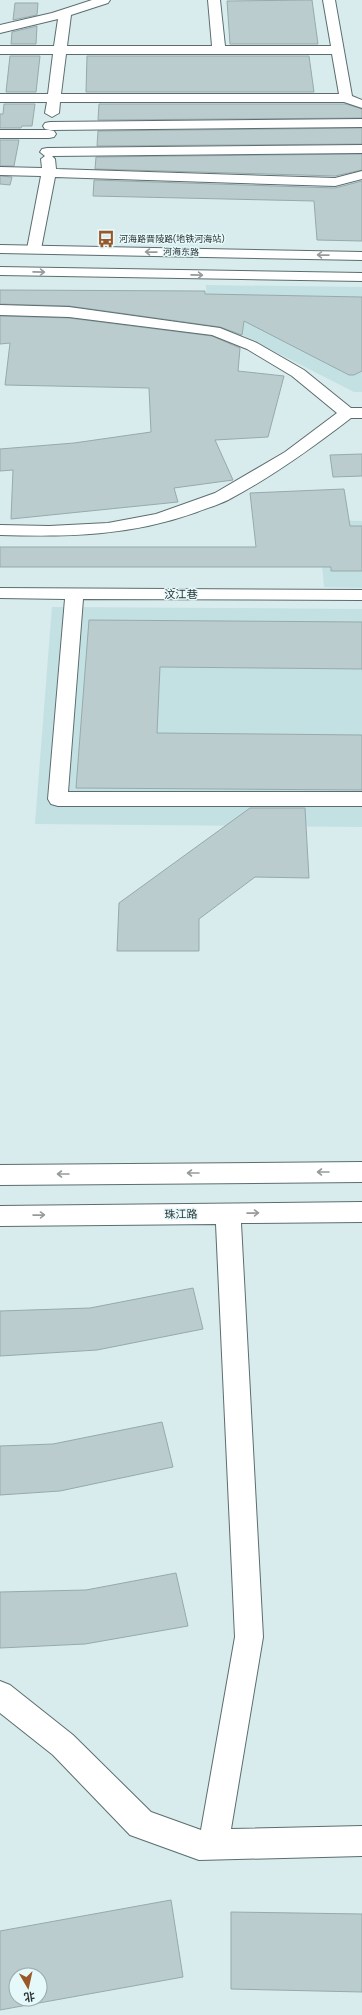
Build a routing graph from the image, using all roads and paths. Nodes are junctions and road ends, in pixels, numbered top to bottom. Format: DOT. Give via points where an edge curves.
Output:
graph roads {
  1 [pos="104,0"];
  2 [pos="214,0"];
  3 [pos="329,0"];
  4 [pos="65,13"];
  5 [pos="0,29"];
  6 [pos="0,50"];
  7 [pos="60,50"];
  8 [pos="218,50"];
  9 [pos="338,50"];
  10 [pos="0,98"];
  11 [pos="54,98"];
  12 [pos="346,98"];
  13 [pos="362,104"];
  14 [pos="362,123"];
  15 [pos="49,130"];
  16 [pos="0,134"];
  17 [pos="362,149"];
  18 [pos="47,152"];
  19 [pos="0,172"];
  20 [pos="49,173"];
  21 [pos="362,175"];
  22 [pos="0,249"];
  23 [pos="34,250"];
  24 [pos="362,256"];
  25 [pos="0,271"];
  26 [pos="362,277"];
  27 [pos="0,310"];
  28 [pos="354,413"];
  29 [pos="0,530"];
  30 [pos="0,593"];
  31 [pos="74,594"];
  32 [pos="362,596"];
  33 [pos="362,799"];
  34 [pos="362,1172"];
  35 [pos="0,1175"];
  36 [pos="362,1212"];
  37 [pos="228,1214"];
  38 [pos="0,1216"];
  39 [pos="0,1695"];
  40 [pos="362,1842"];
  41 [pos="213,1845"];
  1 -- 4 [label="street"];
  2 -- 8 [label="street"];
  3 -- 9 [label="street"];
  4 -- 5 [label="street"];
  4 -- 7 [label="street"];
  6 -- 7 [label="street"];
  7 -- 8 [label="street"];
  7 -- 11 [label="street"];
  8 -- 9 [label="street"];
  9 -- 12 [label="street"];
  10 -- 11 [label="street"];
  11 -- 12 [label="street"];
  11 -- 15 [label="street"];
  12 -- 13 [label="street"];
  14 -- 15 [label="street"];
  15 -- 16 [label="street"];
  15 -- 18 [label="street"];
  17 -- 18 [label="street"];
  18 -- 20 [label="street"];
  19 -- 20 [label="street"];
  20 -- 21 [label="street" via="335,182"];
  20 -- 23 [label="street"];
  22 -- 23 [label="street, 河海东路"];
  24 -- 23 [label="street, 河海东路, one-way"];
  25 -- 26 [label="street, one-way"];
  27 -- 28 [label="street" via="69,312 215,331 252,346 298,373"];
  28 -- 29 [label="street" via="292,456 221,497 160,519 108,528"];
  30 -- 31 [label="street, 汶江巷"];
  31 -- 32 [label="street, 汶江巷"];
  31 -- 33 [label="street" via="58,799"];
  34 -- 35 [label="street, one-way"];
  37 -- 36 [label="street, 珠江路, one-way"];
  38 -- 37 [label="street, 珠江路, one-way"];
  37 -- 41 [label="street" via="249,1637"];
  39 -- 41 [label="street" via="63,1745 141,1824 199,1845"];
  40 -- 41 [label="street"];
}
